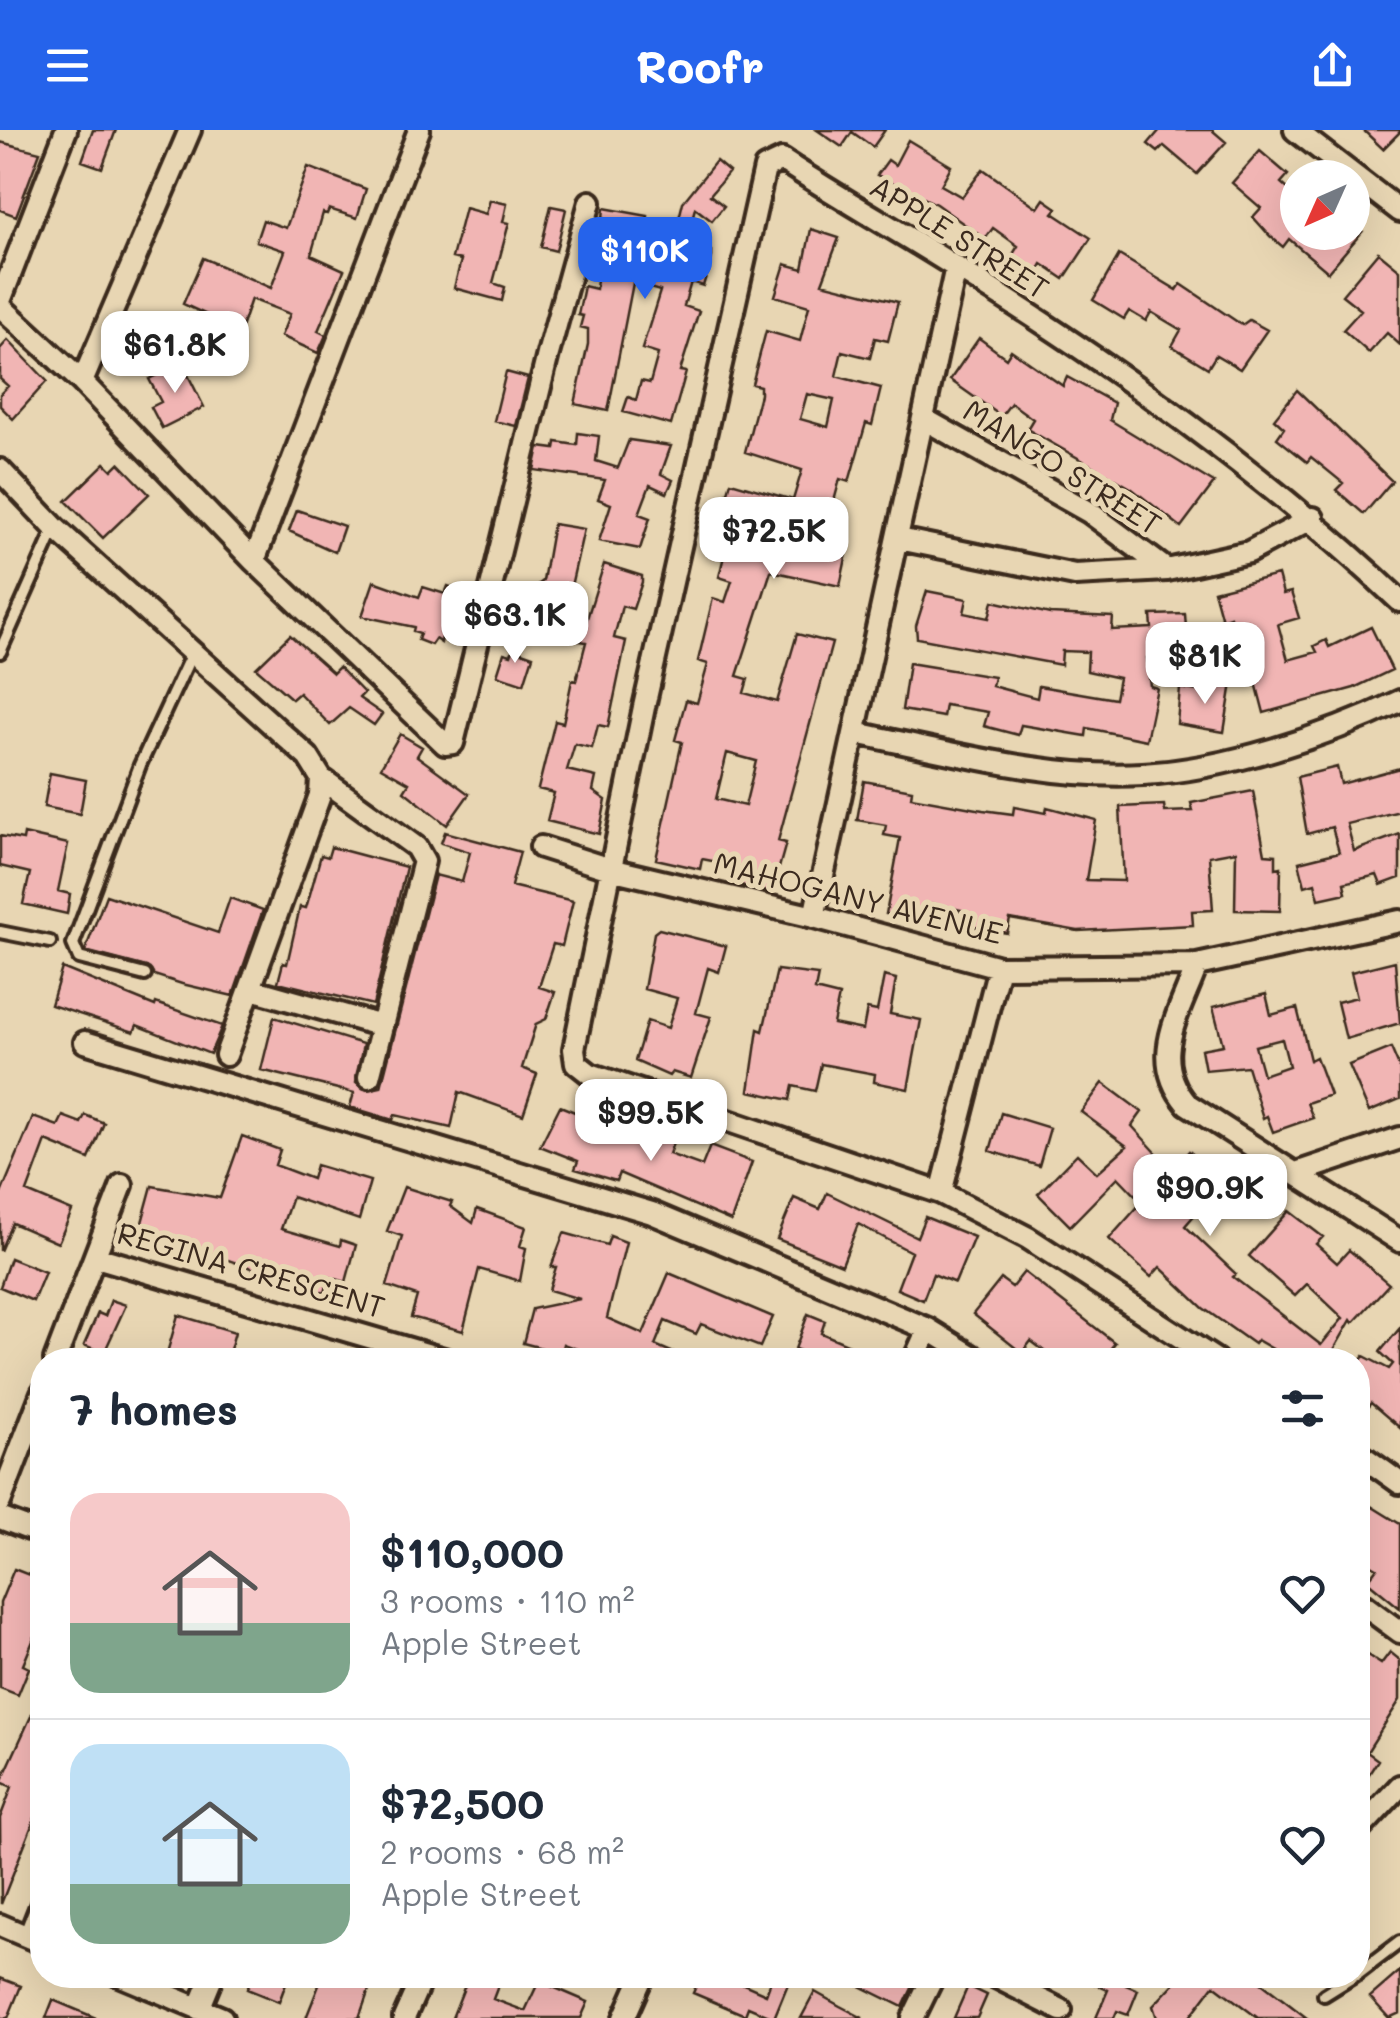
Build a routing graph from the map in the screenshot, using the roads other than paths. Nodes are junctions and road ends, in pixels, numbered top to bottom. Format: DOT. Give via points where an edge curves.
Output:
graph roads {
  1 [pos="66,130"];
  2 [pos="190,130"];
  3 [pos="419,130"];
  4 [pos="1296,130"];
  5 [pos="590,202"];
  6 [pos="1400,211"];
  7 [pos="956,267"];
  8 [pos="0,304"];
  9 [pos="82,382"];
  10 [pos="924,419"];
  11 [pos="0,470"];
  12 [pos="1313,518"];
  13 [pos="55,528"];
  14 [pos="899,539"];
  15 [pos="254,561"];
  16 [pos="1167,570"];
  17 [pos="1400,601"];
  18 [pos="0,652"];
  19 [pos="192,652"];
  20 [pos="1400,702"];
  21 [pos="856,733"];
  22 [pos="321,778"];
  23 [pos="542,847"];
  24 [pos="610,869"];
  25 [pos="814,917"];
  26 [pos="1400,921"];
  27 [pos="0,932"];
  28 [pos="50,942"];
  29 [pos="1198,964"];
  30 [pos="998,968"];
  31 [pos="145,975"];
  32 [pos="250,988"];
  33 [pos="382,1026"];
  34 [pos="85,1042"];
  35 [pos="226,1055"];
  36 [pos="370,1077"];
  37 [pos="1400,1138"];
  38 [pos="1296,1173"];
  39 [pos="122,1185"];
  40 [pos="940,1194"];
  41 [pos="1400,1242"];
  42 [pos="96,1257"];
  43 [pos="928,1329"];
  44 [pos="60,1348"];
  45 [pos="407,1348"];
  46 [pos="919,1348"];
  47 [pos="959,1348"];
  48 [pos="1198,1348"];
  49 [pos="30,1424"];
  50 [pos="1370,1462"];
  51 [pos="1400,1483"];
  52 [pos="0,1502"];
  53 [pos="0,1518"];
  54 [pos="30,1529"];
  55 [pos="1370,1611"];
  56 [pos="1400,1632"];
  57 [pos="1400,1786"];
  58 [pos="1370,1817"];
  59 [pos="0,1926"];
  60 [pos="30,1938"];
  61 [pos="1400,1942"];
  62 [pos="1370,1965"];
  63 [pos="150,1988"];
  64 [pos="208,1988"];
  65 [pos="417,1988"];
  66 [pos="637,1988"];
  67 [pos="928,1988"];
  68 [pos="1018,1988"];
  69 [pos="1336,1988"];
  70 [pos="1324,1995"];
  71 [pos="199,2009"];
  72 [pos="1062,2010"];
  73 [pos="222,2018"];
  74 [pos="404,2018"];
  75 [pos="624,2018"];
  76 [pos="913,2018"];
  1 -- 8 [label="street"];
  2 -- 9 [label="street"];
  3 -- 15 [label="street"];
  4 -- 6 [label="street"];
  5 -- 15 [label="street" via="452,743 445,744"];
  7 -- 10 [label="street"];
  7 -- 12 [label="street, APPLE STREET" via="1182,418"];
  7 -- 24 [label="street, APPLE STREET" via="782,160 765,168"];
  8 -- 9 [label="street"];
  9 -- 15 [label="street"];
  10 -- 14 [label="street"];
  10 -- 16 [label="street, MANGO STREET" via="1089,512"];
  11 -- 13 [label="street"];
  12 -- 16 [label="street, MANGO STREET" via="1248,552"];
  12 -- 17 [label="street, APPLE STREET"];
  13 -- 18 [label="lane"];
  13 -- 19 [label="street"];
  14 -- 16 [label="street, MANGO STREET" via="1075,574"];
  14 -- 21 [label="street"];
  19 -- 22 [label="street" via="308,757"];
  19 -- 31 [label="lane" via="140,765 73,944 79,958"];
  20 -- 21 [label="street" via="1254,754 1143,774 1026,766"];
  21 -- 25 [label="street"];
  22 -- 32 [label="street"];
  22 -- 33 [label="street" via="416,848 424,861"];
  23 -- 24 [label="street, MAHOGANY AVENUE"];
  24 -- 25 [label="street, MAHOGANY AVENUE"];
  24 -- 40 [label="street" via="576,1063 590,1074"];
  25 -- 30 [label="street, MAHOGANY AVENUE"];
  26 -- 29 [label="street, MAHOGANY AVENUE"];
  27 -- 28 [label="lane"];
  29 -- 30 [label="street, MAHOGANY AVENUE"];
  29 -- 38 [label="street" via="1164,1057 1168,1077 1187,1104"];
  30 -- 40 [label="street"];
  32 -- 33 [label="street"];
  32 -- 35 [label="street"];
  33 -- 36 [label="street"];
  34 -- 43 [label="street" via="652,1213"];
  37 -- 38 [label="street"];
  38 -- 41 [label="street"];
  39 -- 42 [label="street, REGINA CRESCENT"];
  40 -- 48 [label="street" via="1028,1238"];
  42 -- 44 [label="street, REGINA CRESCENT"];
  42 -- 45 [label="street, REGINA CRESCENT"];
  43 -- 46 [label="street"];
  43 -- 47 [label="street"];
  49 -- 52 [label="street"];
  50 -- 51 [label="street"];
  53 -- 54 [label="street"];
  55 -- 56 [label="street"];
  57 -- 58 [label="street"];
  59 -- 60 [label="street"];
  61 -- 62 [label="lane"];
  63 -- 71 [label="street"];
  64 -- 71 [label="street"];
  65 -- 74 [label="street"];
  66 -- 75 [label="street"];
  67 -- 76 [label="street"];
  68 -- 72 [label="street"];
  69 -- 70 [label="lane"];
  71 -- 73 [label="street"];
}
